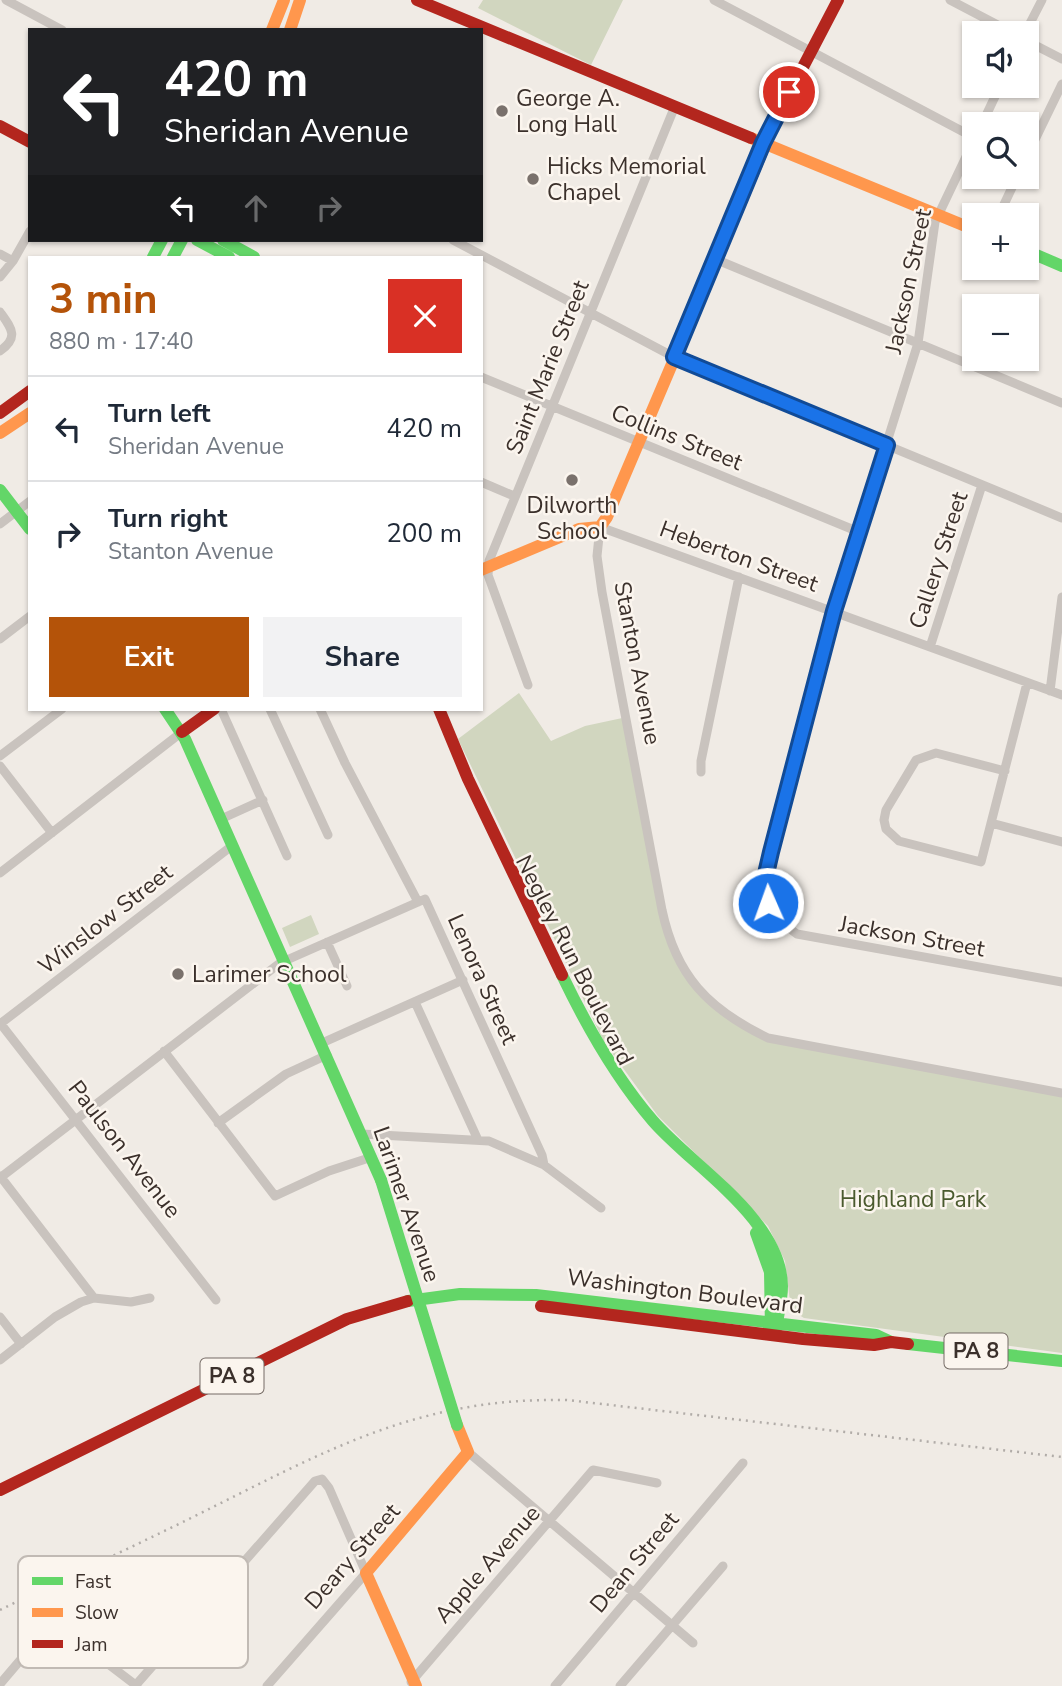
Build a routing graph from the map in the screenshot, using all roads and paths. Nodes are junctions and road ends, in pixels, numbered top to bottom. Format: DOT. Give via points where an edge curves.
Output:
graph roads {
  1 [pos="6,0"];
  2 [pos="284,0"];
  3 [pos="299,0"];
  4 [pos="417,0"];
  5 [pos="713,0"];
  6 [pos="838,0"];
  7 [pos="950,0"];
  8 [pos="1042,0"];
  9 [pos="990,21"];
  10 [pos="1031,21"];
  11 [pos="58,28"];
  12 [pos="273,28"];
  13 [pos="291,28"];
  14 [pos="1039,48"];
  15 [pos="811,51"];
  16 [pos="1062,60"];
  17 [pos="1062,84"];
  18 [pos="675,106"];
  19 [pos="0,127"];
  20 [pos="962,131"];
  21 [pos="1039,131"];
  22 [pos="28,141"];
  23 [pos="763,143"];
  24 [pos="962,166"];
  25 [pos="939,215"];
  26 [pos="962,225"];
  27 [pos="28,235"];
  28 [pos="201,242"];
  29 [pos="227,242"];
  30 [pos="457,242"];
  31 [pos="0,254"];
  32 [pos="227,256"];
  33 [pos="252,256"];
  34 [pos="1039,256"];
  35 [pos="715,259"];
  36 [pos="13,261"];
  37 [pos="1062,266"];
  38 [pos="0,277"];
  39 [pos="0,312"];
  40 [pos="590,312"];
  41 [pos="918,343"];
  42 [pos="0,351"];
  43 [pos="674,357"];
  44 [pos="483,378"];
  45 [pos="28,392"];
  46 [pos="1062,403"];
  47 [pos="552,406"];
  48 [pos="0,413"];
  49 [pos="28,414"];
  50 [pos="0,433"];
  51 [pos="639,443"];
  52 [pos="887,445"];
  53 [pos="483,483"];
  54 [pos="982,485"];
  55 [pos="0,490"];
  56 [pos="514,496"];
  57 [pos="28,502"];
  58 [pos="16,511"];
  59 [pos="1062,518"];
  60 [pos="0,524"];
  61 [pos="28,526"];
  62 [pos="600,527"];
  63 [pos="859,532"];
  64 [pos="485,569"];
  65 [pos="739,577"];
  66 [pos="1062,597"];
  67 [pos="834,611"];
  68 [pos="28,618"];
  69 [pos="0,639"];
  70 [pos="930,647"];
  71 [pos="1027,683"];
  72 [pos="528,685"];
  73 [pos="1050,691"];
  74 [pos="1062,695"];
  75 [pos="59,711"];
  76 [pos="166,711"];
  77 [pos="211,711"];
  78 [pos="223,711"];
  79 [pos="271,711"];
  80 [pos="321,711"];
  81 [pos="433,711"];
  82 [pos="440,711"];
  83 [pos="182,733"];
  84 [pos="0,756"];
  85 [pos="0,766"];
  86 [pos="1005,771"];
  87 [pos="701,772"];
  88 [pos="263,800"];
  89 [pos="221,819"];
  90 [pos="991,823"];
  91 [pos="52,832"];
  92 [pos="328,835"];
  93 [pos="1062,842"];
  94 [pos="233,845"];
  95 [pos="287,856"];
  96 [pos="0,873"];
  97 [pos="418,902"];
  98 [pos="327,942"];
  99 [pos="285,961"];
  100 [pos="463,980"];
  101 [pos="1062,982"];
  102 [pos="347,986"];
  103 [pos="415,1002"];
  104 [pos="0,1024"];
  105 [pos="325,1049"];
  106 [pos="164,1051"];
  107 [pos="1062,1093"];
  108 [pos="76,1119"];
  109 [pos="219,1123"];
  110 [pos="362,1134"];
  111 [pos="478,1140"];
  112 [pos="372,1157"];
  113 [pos="544,1166"];
  114 [pos="0,1177"];
  115 [pos="601,1208"];
  116 [pos="473,1293"];
  117 [pos="94,1298"];
  118 [pos="150,1298"];
  119 [pos="216,1300"];
  120 [pos="0,1317"];
  121 [pos="774,1323"];
  122 [pos="772,1335"];
  123 [pos="891,1342"];
  124 [pos="21,1344"];
  125 [pos="0,1360"];
  126 [pos="1062,1361"];
  127 [pos="468,1452"];
  128 [pos="743,1463"];
  129 [pos="657,1483"];
  130 [pos="0,1490"];
  131 [pos="550,1521"];
  132 [pos="248,1558"];
  133 [pos="723,1566"];
  134 [pos="366,1573"];
  135 [pos="633,1592"];
  136 [pos="672,1625"];
  137 [pos="693,1643"];
  138 [pos="18,1663"];
  139 [pos="113,1668"];
  140 [pos="152,1668"];
  141 [pos="0,1684"];
  142 [pos="410,1684"];
  143 [pos="136,1686"];
  144 [pos="267,1686"];
  145 [pos="555,1686"];
  146 [pos="620,1686"];
  1 -- 11 [label="street"];
  2 -- 12 [label="main road"];
  3 -- 13 [label="main road"];
  4 -- 18 [label="main road"];
  5 -- 15 [label="street"];
  6 -- 15 [label="main road, Stanton Avenue"];
  7 -- 9 [label="street"];
  8 -- 10 [label="street"];
  14 -- 16 [label="street"];
  15 -- 20 [label="street"];
  15 -- 23 [label="main road, Stanton Avenue"];
  17 -- 21 [label="street"];
  18 -- 23 [label="main road"];
  18 -- 40 [label="street, Saint Marie Street"];
  19 -- 22 [label="main road"];
  23 -- 25 [label="main road"];
  23 -- 35 [label="main road, Stanton Avenue"];
  24 -- 25 [label="street, Jackson Street"];
  25 -- 26 [label="main road"];
  25 -- 41 [label="street, Jackson Street"];
  27 -- 36 [label="street"];
  28 -- 32 [label="main road"];
  29 -- 33 [label="main road"];
  30 -- 40 [label="street"];
  31 -- 36 [label="street"];
  34 -- 37 [label="main road"];
  35 -- 41 [label="street"];
  35 -- 43 [label="main road, Stanton Avenue"];
  36 -- 38 [label="street"];
  39 -- 42 [label="street" via="13,331 11,343"];
  40 -- 43 [label="street"];
  40 -- 47 [label="street, Saint Marie Street"];
  41 -- 46 [label="street"];
  41 -- 52 [label="street, Jackson Street"];
  43 -- 51 [label="main road, Stanton Avenue"];
  43 -- 52 [label="street"];
  44 -- 47 [label="street, Collins Street"];
  45 -- 48 [label="main road"];
  47 -- 51 [label="street, Collins Street"];
  47 -- 56 [label="street, Saint Marie Street"];
  49 -- 50 [label="main road"];
  51 -- 62 [label="main road, Stanton Avenue"];
  51 -- 63 [label="street, Collins Street"];
  52 -- 54 [label="street"];
  52 -- 63 [label="street, Jackson Street"];
  53 -- 56 [label="street"];
  54 -- 59 [label="street"];
  54 -- 70 [label="street, Callery Street"];
  55 -- 58 [label="main road"];
  56 -- 64 [label="street, Saint Marie Street"];
  57 -- 58 [label="street"];
  58 -- 60 [label="street"];
  58 -- 61 [label="main road"];
  62 -- 64 [label="main road" via="579,530"];
  62 -- 65 [label="street, Heberton Street"];
  62 -- 107 [label="street, Stanton Avenue" via="597,556 602,592 662,910 670,944 709,1003 768,1038"];
  63 -- 67 [label="street, Jackson Street"];
  64 -- 72 [label="street"];
  65 -- 67 [label="street, Heberton Street"];
  65 -- 87 [label="street"];
  66 -- 73 [label="street"];
  67 -- 70 [label="street, Heberton Street"];
  67 -- 101 [label="street, Jackson Street" via="765,878 773,912 797,934 813,939"];
  68 -- 69 [label="street"];
  70 -- 71 [label="street, Heberton Street"];
  71 -- 73 [label="street, Heberton Street"];
  71 -- 86 [label="street"];
  73 -- 74 [label="street, Heberton Street"];
  75 -- 84 [label="street"];
  76 -- 83 [label="main road, Larimer Avenue"];
  77 -- 83 [label="main road"];
  78 -- 88 [label="street"];
  79 -- 92 [label="street"];
  80 -- 97 [label="street, Lenora Street"];
  81 -- 121 [label="main road, Negley Run Boulevard" via="462,782 597,1056 648,1125 760,1239 771,1279"];
  82 -- 121 [label="main road, Negley Run Boulevard" via="468,779 602,1052 653,1121 753,1219 770,1242 781,1278"];
  83 -- 89 [label="main road, Larimer Avenue"];
  83 -- 91 [label="street"];
  85 -- 91 [label="street"];
  86 -- 90 [label="street"];
  86 -- 90 [label="street" via="926,754 916,760 884,820 886,830 899,841 981,862"];
  88 -- 89 [label="street"];
  88 -- 95 [label="street"];
  89 -- 94 [label="main road, Larimer Avenue"];
  90 -- 93 [label="street"];
  91 -- 96 [label="street"];
  94 -- 99 [label="main road, Larimer Avenue"];
  94 -- 104 [label="street, Winslow Street"];
  97 -- 98 [label="street"];
  97 -- 100 [label="street, Lenora Street" via="425,899"];
  98 -- 99 [label="street"];
  98 -- 102 [label="street"];
  99 -- 105 [label="main road, Larimer Avenue"];
  99 -- 106 [label="street"];
  100 -- 103 [label="street"];
  100 -- 113 [label="street, Lenora Street"];
  103 -- 105 [label="street"];
  103 -- 111 [label="street"];
  104 -- 108 [label="street, Paulson Avenue"];
  105 -- 109 [label="street"];
  105 -- 110 [label="main road, Larimer Avenue"];
  106 -- 108 [label="street"];
  106 -- 109 [label="street"];
  108 -- 114 [label="street"];
  108 -- 119 [label="street, Paulson Avenue"];
  109 -- 112 [label="street" via="275,1196"];
  110 -- 111 [label="street"];
  110 -- 112 [label="main road, Larimer Avenue"];
  111 -- 113 [label="street"];
  112 -- 127 [label="main road, Larimer Avenue, bridge"];
  113 -- 115 [label="street"];
  114 -- 117 [label="street"];
  116 -- 121 [label="main road, Washington Boulevard / PA 8" via="511,1292"];
  116 -- 122 [label="main road, Washington Boulevard / PA 8" via="616,1317"];
  116 -- 130 [label="main road, Washington Boulevard / PA 8" via="408,1299 347,1319"];
  117 -- 118 [label="street" via="131,1302"];
  117 -- 124 [label="street" via="55,1317"];
  120 -- 124 [label="street"];
  121 -- 122 [label="main road, Negley Run Boulevard"];
  121 -- 123 [label="main road, Washington Boulevard / PA 8" via="876,1335"];
  122 -- 123 [label="main road, Washington Boulevard / PA 8" via="874,1345"];
  123 -- 126 [label="main road, Washington Boulevard / PA 8"];
  124 -- 125 [label="street"];
  127 -- 131 [label="street, Larimer Avenue"];
  127 -- 134 [label="main road, Deary Street"];
  128 -- 135 [label="street, Dean Street"];
  129 -- 131 [label="street, Apple Avenue" via="593,1470"];
  131 -- 135 [label="street, Larimer Avenue"];
  131 -- 142 [label="street, Apple Avenue"];
  132 -- 134 [label="street" via="315,1481 322,1479"];
  133 -- 136 [label="street"];
  134 -- 142 [label="main road"];
  134 -- 144 [label="street, Deary Street"];
  135 -- 136 [label="street, Larimer Avenue"];
  135 -- 145 [label="street, Dean Street"];
  136 -- 137 [label="street, Larimer Avenue"];
  136 -- 146 [label="street"];
  138 -- 141 [label="street"];
  139 -- 143 [label="street"];
  140 -- 143 [label="street"];
}
